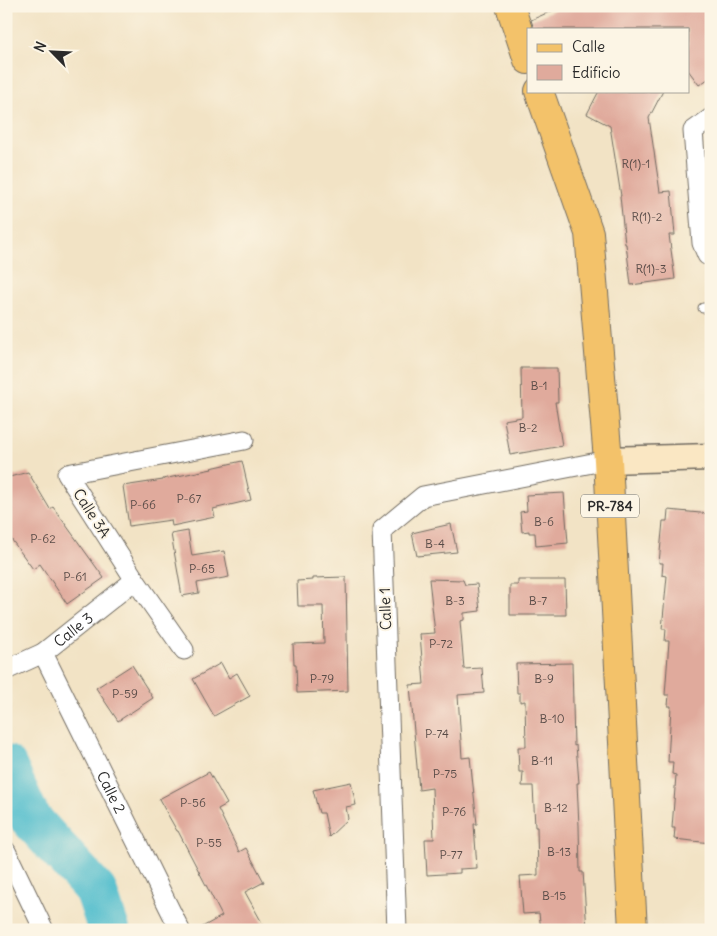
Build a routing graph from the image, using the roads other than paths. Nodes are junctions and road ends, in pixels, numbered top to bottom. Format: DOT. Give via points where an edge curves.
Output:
graph roads {
  1 [pos="510,6"];
  2 [pos="527,57"];
  3 [pos="539,92"];
  4 [pos="711,118"];
  5 [pos="711,255"];
  6 [pos="244,440"];
  7 [pos="711,458"];
  8 [pos="608,460"];
  9 [pos="135,580"];
  10 [pos="184,650"];
  11 [pos="43,653"];
  12 [pos="6,670"];
  13 [pos="6,851"];
  14 [pos="44,930"];
  15 [pos="180,930"];
  16 [pos="397,930"];
  17 [pos="633,930"];
  1 -- 2 [label="main road"];
  3 -- 8 [label="main road, PR-784 / PR-784" via="589,233"];
  4 -- 5 [label="street" via="693,131 702,243"];
  6 -- 9 [label="street, Calle 3A" via="67,474"];
  7 -- 8 [label="street"];
  8 -- 16 [label="street, Calle 1" via="422,496 382,530"];
  8 -- 17 [label="main road, PR-784 / PR-784"];
  9 -- 10 [label="street, Calle 3A"];
  9 -- 11 [label="street, Calle 3"];
  11 -- 12 [label="street, Calle 3"];
  11 -- 15 [label="street, Calle 2"];
  13 -- 14 [label="street"];
}
